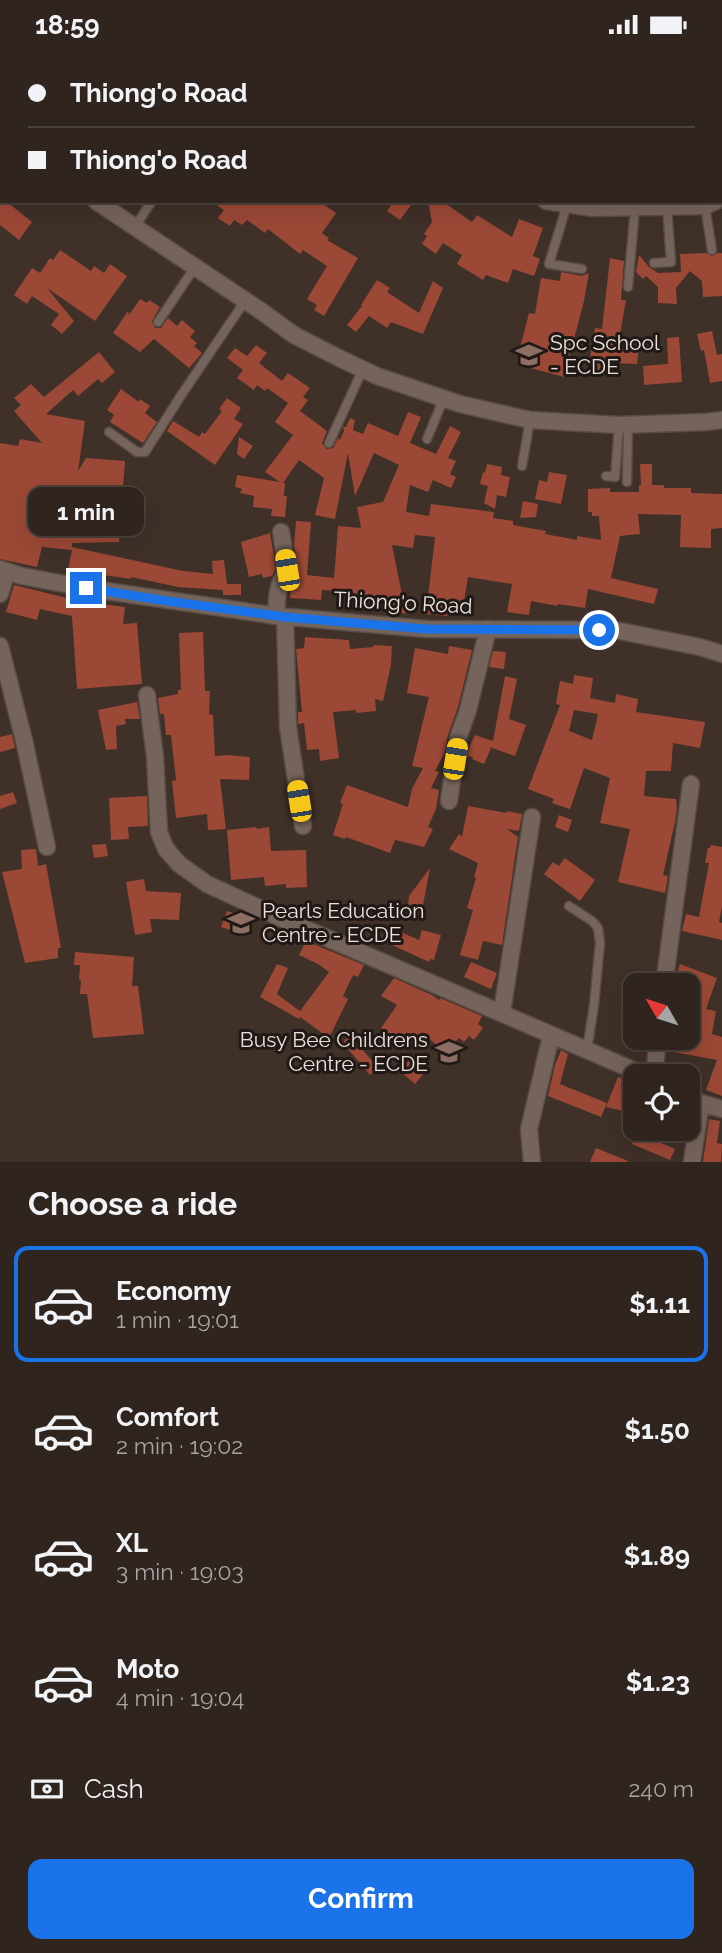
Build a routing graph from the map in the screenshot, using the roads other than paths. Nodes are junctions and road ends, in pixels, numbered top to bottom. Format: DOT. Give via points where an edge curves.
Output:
graph roads {
  1 [pos="99,203"];
  2 [pos="151,203"];
  3 [pos="556,203"];
  4 [pos="710,203"];
  5 [pos="567,205"];
  6 [pos="593,205"];
  7 [pos="667,206"];
  8 [pos="635,208"];
  9 [pos="134,228"];
  10 [pos="712,250"];
  11 [pos="654,263"];
  12 [pos="195,267"];
  13 [pos="582,269"];
  14 [pos="628,287"];
  15 [pos="245,300"];
  16 [pos="158,322"];
  17 [pos="363,369"];
  18 [pos="444,398"];
  19 [pos="722,419"];
  20 [pos="530,420"];
  21 [pos="624,424"];
  22 [pos="109,432"];
  23 [pos="427,439"];
  24 [pos="329,443"];
  25 [pos="522,465"];
  26 [pos="606,476"];
  27 [pos="627,482"];
  28 [pos="281,532"];
  29 [pos="3,570"];
  30 [pos="0,594"];
  31 [pos="281,617"];
  32 [pos="488,629"];
  33 [pos="0,646"];
  34 [pos="722,654"];
  35 [pos="147,695"];
  36 [pos="691,784"];
  37 [pos="449,801"];
  38 [pos="533,817"];
  39 [pos="303,826"];
  40 [pos="47,847"];
  41 [pos="569,907"];
  42 [pos="666,973"];
  43 [pos="502,1012"];
  44 [pos="551,1036"];
  45 [pos="587,1050"];
  46 [pos="623,1066"];
  47 [pos="700,1102"];
  48 [pos="722,1109"];
  49 [pos="693,1141"];
  50 [pos="532,1162"];
  51 [pos="692,1162"];
  1 -- 9 [label="street"];
  2 -- 9 [label="lane"];
  3 -- 5 [label="street"];
  4 -- 7 [label="street"];
  4 -- 10 [label="lane"];
  5 -- 6 [label="street"];
  5 -- 13 [label="lane" via="549,264"];
  6 -- 8 [label="street"];
  7 -- 8 [label="street"];
  7 -- 11 [label="lane" via="671,262"];
  8 -- 14 [label="lane"];
  9 -- 12 [label="street"];
  12 -- 15 [label="street"];
  12 -- 16 [label="lane"];
  15 -- 17 [label="street" via="294,335"];
  15 -- 22 [label="lane" via="145,452 137,452"];
  17 -- 18 [label="street"];
  17 -- 24 [label="lane"];
  18 -- 20 [label="street"];
  18 -- 23 [label="lane"];
  19 -- 21 [label="street"];
  20 -- 21 [label="street"];
  20 -- 25 [label="lane"];
  21 -- 26 [label="lane" via="615,477"];
  21 -- 27 [label="lane"];
  28 -- 31 [label="street" via="287,570 276,596"];
  29 -- 30 [label="street"];
  29 -- 31 [label="street, Thiong'o Road" via="100,590"];
  31 -- 32 [label="street, Thiong'o Road" via="426,629"];
  31 -- 39 [label="street" via="288,727"];
  32 -- 34 [label="street, Thiong'o Road" via="615,630"];
  32 -- 37 [label="street" via="458,738"];
  33 -- 40 [label="street"];
  35 -- 43 [label="street" via="159,832 179,864 218,890"];
  36 -- 42 [label="street"];
  38 -- 43 [label="street"];
  41 -- 45 [label="lane" via="592,921 600,943"];
  43 -- 44 [label="street"];
  44 -- 45 [label="street"];
  44 -- 50 [label="street" via="529,1129"];
  45 -- 46 [label="street"];
  47 -- 48 [label="street"];
  49 -- 51 [label="street"];
}
